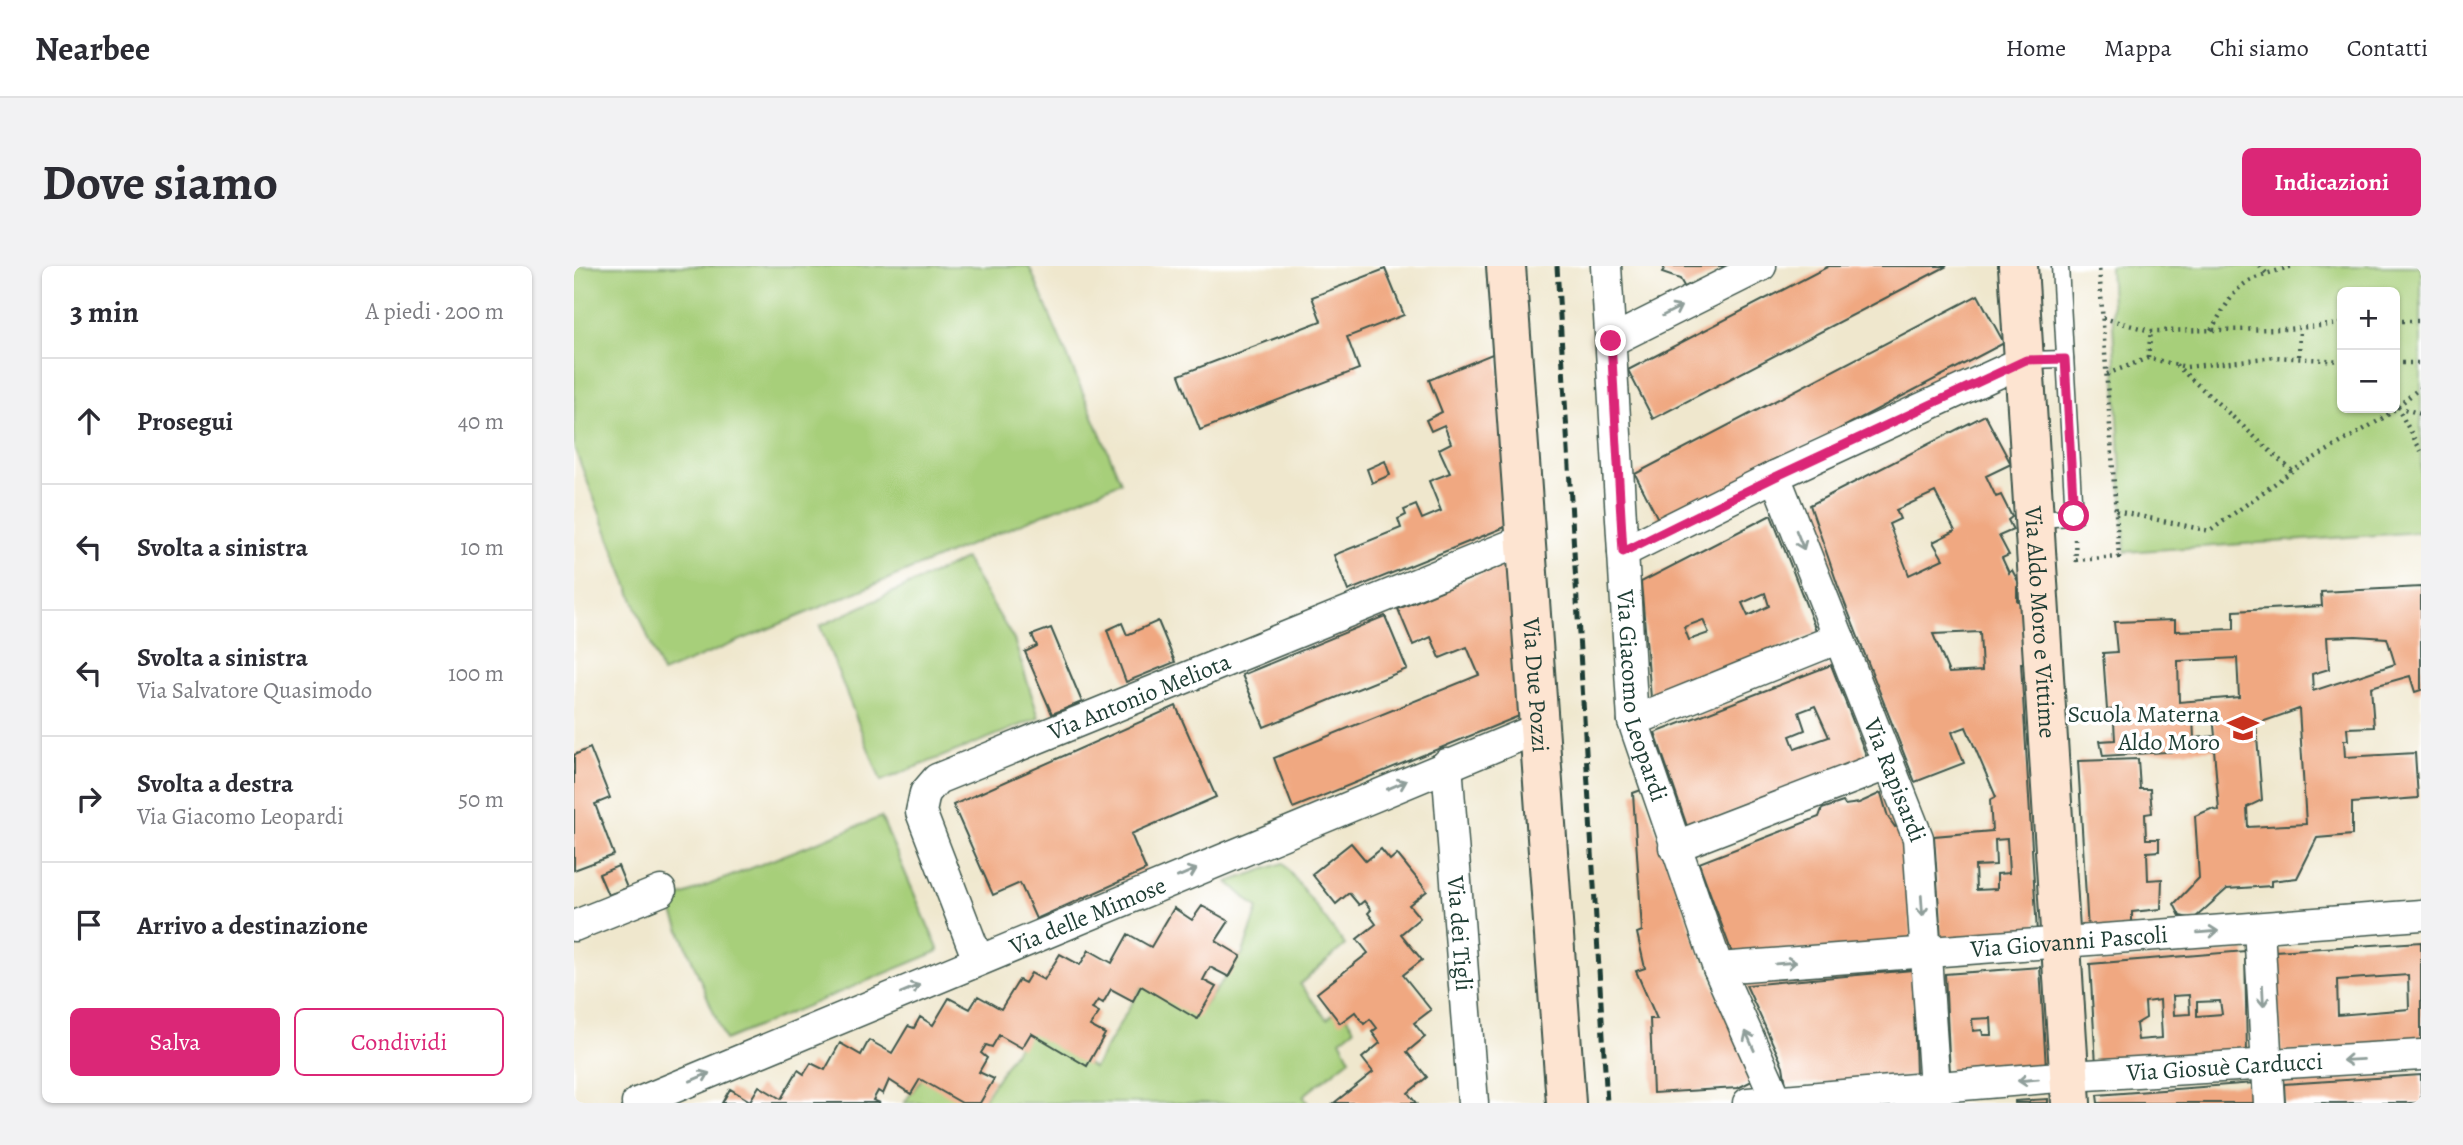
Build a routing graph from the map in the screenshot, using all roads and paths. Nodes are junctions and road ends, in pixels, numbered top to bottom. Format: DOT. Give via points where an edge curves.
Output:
graph roads {
  1 [pos="1506,266"];
  2 [pos="1606,266"];
  3 [pos="1761,266"];
  4 [pos="2018,266"];
  5 [pos="2060,266"];
  6 [pos="2099,266"];
  7 [pos="2260,266"];
  8 [pos="2294,266"];
  9 [pos="2267,274"];
  10 [pos="2103,318"];
  11 [pos="2400,321"];
  12 [pos="2421,321"];
  13 [pos="2337,324"];
  14 [pos="2300,328"];
  15 [pos="2151,331"];
  16 [pos="2211,331"];
  17 [pos="1611,341"];
  18 [pos="2299,356"];
  19 [pos="2148,358"];
  20 [pos="2065,359"];
  21 [pos="2026,360"];
  22 [pos="2337,360"];
  23 [pos="2400,363"];
  24 [pos="2421,363"];
  25 [pos="2175,365"];
  26 [pos="2107,374"];
  27 [pos="2421,387"];
  28 [pos="2400,404"];
  29 [pos="2400,408"];
  30 [pos="2400,412"];
  31 [pos="2390,413"];
  32 [pos="2421,414"];
  33 [pos="2421,451"];
  34 [pos="2292,471"];
  35 [pos="1775,477"];
  36 [pos="2116,511"];
  37 [pos="2074,516"];
  38 [pos="2033,519"];
  39 [pos="1524,540"];
  40 [pos="1623,552"];
  41 [pos="1839,638"];
  42 [pos="1633,721"];
  43 [pos="1539,728"];
  44 [pos="1447,764"];
  45 [pos="1889,764"];
  46 [pos="1674,847"];
  47 [pos="661,891"];
  48 [pos="2421,915"];
  49 [pos="574,926"];
  50 [pos="2259,928"];
  51 [pos="2062,944"];
  52 [pos="1926,952"];
  53 [pos="978,960"];
  54 [pos="1718,968"];
  55 [pos="2421,1055"];
  56 [pos="2267,1065"];
  57 [pos="2070,1090"];
  58 [pos="1935,1095"];
  59 [pos="1768,1102"];
  60 [pos="637,1103"];
  61 [pos="1472,1103"];
  62 [pos="1566,1103"];
  63 [pos="2269,1103"];
  1 -- 39 [label="street, Via Due Pozzi"];
  2 -- 17 [label="street, Via Giacomo Leopardi"];
  17 -- 3 [label="street, one-way"];
  4 -- 21 [label="street, Via Aldo Moro e Vittime"];
  5 -- 20 [label="lane"];
  6 -- 10 [label="path"];
  7 -- 9 [label="path"];
  8 -- 9 [label="path"];
  9 -- 16 [label="path" via="2247,280 2235,290"];
  10 -- 15 [label="path"];
  10 -- 26 [label="path"];
  11 -- 12 [label="path"];
  13 -- 14 [label="path"];
  14 -- 16 [label="path"];
  14 -- 18 [label="path"];
  15 -- 16 [label="path"];
  15 -- 19 [label="path"];
  17 -- 40 [label="street, Via Giacomo Leopardi"];
  18 -- 22 [label="path"];
  18 -- 25 [label="path"];
  19 -- 25 [label="path"];
  19 -- 26 [label="path"];
  20 -- 21 [label="lane"];
  20 -- 37 [label="lane"];
  21 -- 35 [label="street"];
  21 -- 38 [label="street, Via Aldo Moro e Vittime"];
  23 -- 24 [label="path"];
  25 -- 34 [label="path"];
  26 -- 36 [label="path"];
  27 -- 28 [label="path"];
  29 -- 32 [label="path"];
  30 -- 33 [label="path"];
  31 -- 34 [label="path"];
  34 -- 36 [label="path" via="2210,531"];
  35 -- 40 [label="street"];
  35 -- 41 [label="street, Via Rapisardi, one-way"];
  36 -- 37 [label="path" via="2119,557 2076,560"];
  37 -- 38 [label="lane"];
  38 -- 51 [label="street, Via Aldo Moro e Vittime"];
  39 -- 43 [label="street, Via Due Pozzi"];
  39 -- 53 [label="street, Via Antonio Meliota" via="937,779 925,793 921,812"];
  40 -- 42 [label="street, Via Giacomo Leopardi"];
  41 -- 42 [label="street"];
  41 -- 45 [label="street, Via Rapisardi"];
  42 -- 46 [label="street, Via Giacomo Leopardi"];
  43 -- 44 [label="street, Via delle Mimose"];
  43 -- 62 [label="street, Via Due Pozzi"];
  53 -- 44 [label="street, Via delle Mimose, one-way"];
  44 -- 61 [label="street, Via dei Tigli"];
  45 -- 46 [label="street"];
  45 -- 52 [label="street, Via Rapisardi, one-way" via="1918,838"];
  46 -- 54 [label="street, Via Giacomo Leopardi"];
  47 -- 49 [label="street"];
  48 -- 50 [label="street, Via Giovanni Pascoli"];
  51 -- 50 [label="street, Via Giovanni Pascoli, one-way"];
  50 -- 56 [label="street, one-way"];
  51 -- 52 [label="street, Via Giovanni Pascoli"];
  51 -- 57 [label="street, Via Aldo Moro e Vittime"];
  54 -- 52 [label="street, Via Giovanni Pascoli, one-way"];
  52 -- 58 [label="street, Via Rapisardi"];
  60 -- 53 [label="street, Via delle Mimose, one-way"];
  59 -- 54 [label="street, Via Giacomo Leopardi, one-way"];
  55 -- 56 [label="street, Via Giosuè Carducci, one-way"];
  56 -- 57 [label="street, Via Giosuè Carducci"];
  56 -- 63 [label="street"];
  57 -- 58 [label="street, Via Giosuè Carducci, one-way"];
  58 -- 59 [label="street, Via Giosuè Carducci"];
}
